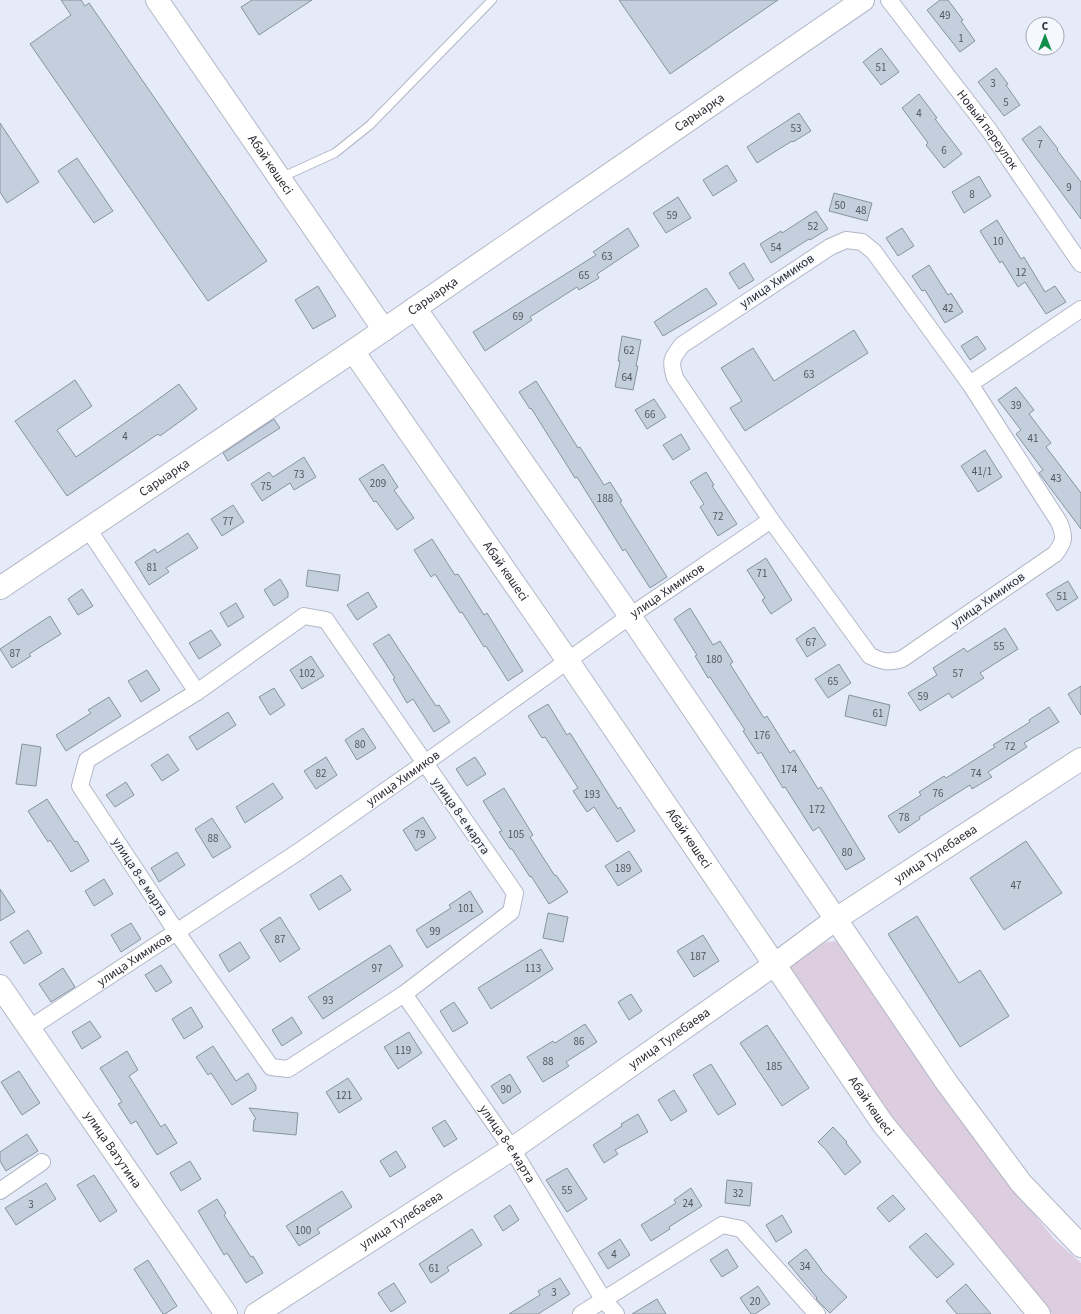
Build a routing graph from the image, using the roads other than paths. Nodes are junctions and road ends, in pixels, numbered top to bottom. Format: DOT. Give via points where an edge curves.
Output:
graph roads {
  1 [pos="157,0"];
  2 [pos="492,0"];
  3 [pos="864,0"];
  4 [pos="889,0"];
  5 [pos="279,178"];
  6 [pos="1081,264"];
  7 [pos="415,308"];
  8 [pos="1081,308"];
  9 [pos="384,330"];
  10 [pos="353,351"];
  11 [pos="970,384"];
  12 [pos="771,520"];
  13 [pos="88,529"];
  14 [pos="0,588"];
  15 [pos="630,616"];
  16 [pos="568,661"];
  17 [pos="197,692"];
  18 [pos="1081,759"];
  19 [pos="425,763"];
  20 [pos="836,918"];
  21 [pos="176,931"];
  22 [pos="774,965"];
  23 [pos="0,986"];
  24 [pos="404,994"];
  25 [pos="30,1028"];
  26 [pos="512,1149"];
  27 [pos="42,1162"];
  28 [pos="0,1191"];
  29 [pos="1081,1246"];
  30 [pos="603,1299"];
  31 [pos="226,1314"];
  32 [pos="256,1314"];
  33 [pos="580,1314"];
  34 [pos="616,1314"];
  35 [pos="817,1314"];
  36 [pos="1038,1314"];
  1 -- 5 [label="street, Абай көшесі"];
  2 -- 5 [label="lane" via="370,125 335,153"];
  3 -- 7 [label="street, Сарыарқа"];
  4 -- 6 [label="street, Новый переулок" via="989,130"];
  5 -- 9 [label="street, Абай көшесі"];
  7 -- 9 [label="street, Сарыарқа"];
  7 -- 15 [label="street"];
  8 -- 11 [label="street"];
  9 -- 10 [label="street, Сарыарқа"];
  10 -- 13 [label="street, Сарыарқа"];
  10 -- 16 [label="street, Абай көшесі"];
  11 -- 12 [label="street, улица Химиков" via="1060,522 1064,534 1062,545 1055,554 902,659 890,662 870,656"];
  11 -- 12 [label="street, улица Химиков" via="874,252 862,242 846,240 830,247 682,345 674,354 671,365 675,378"];
  12 -- 15 [label="street, улица Химиков"];
  13 -- 14 [label="street, Сарыарқа"];
  13 -- 17 [label="street"];
  15 -- 16 [label="street, улица Химиков"];
  15 -- 20 [label="street"];
  16 -- 19 [label="street, улица Химиков"];
  16 -- 22 [label="street, Абай көшесі"];
  17 -- 19 [label="street, улица 8-е марта" via="304,616 326,620"];
  17 -- 21 [label="street, улица 8-е марта" via="87,760 80,786"];
  18 -- 20 [label="street, улица Тулебаева"];
  19 -- 21 [label="street, улица Химиков" via="298,852"];
  19 -- 24 [label="street, улица 8-е марта" via="515,893 511,912"];
  20 -- 22 [label="street, улица Тулебаева"];
  20 -- 29 [label="street" via="947,1083 1021,1183"];
  21 -- 24 [label="street, улица 8-е марта" via="271,1067 288,1069"];
  21 -- 25 [label="street, улица Химиков"];
  22 -- 26 [label="street, улица Тулебаева"];
  22 -- 36 [label="street, Абай көшесі" via="883,1124"];
  23 -- 25 [label="street, улица Ватутина"];
  24 -- 26 [label="street, улица 8-е марта"];
  25 -- 31 [label="street, улица Ватутина"];
  26 -- 30 [label="street, улица 8-е марта"];
  26 -- 32 [label="street, улица Тулебаева"];
  27 -- 28 [label="street"];
  30 -- 33 [label="street"];
  30 -- 34 [label="street, улица 8-е марта"];
  30 -- 35 [label="street" via="722,1225 742,1229"];
}
